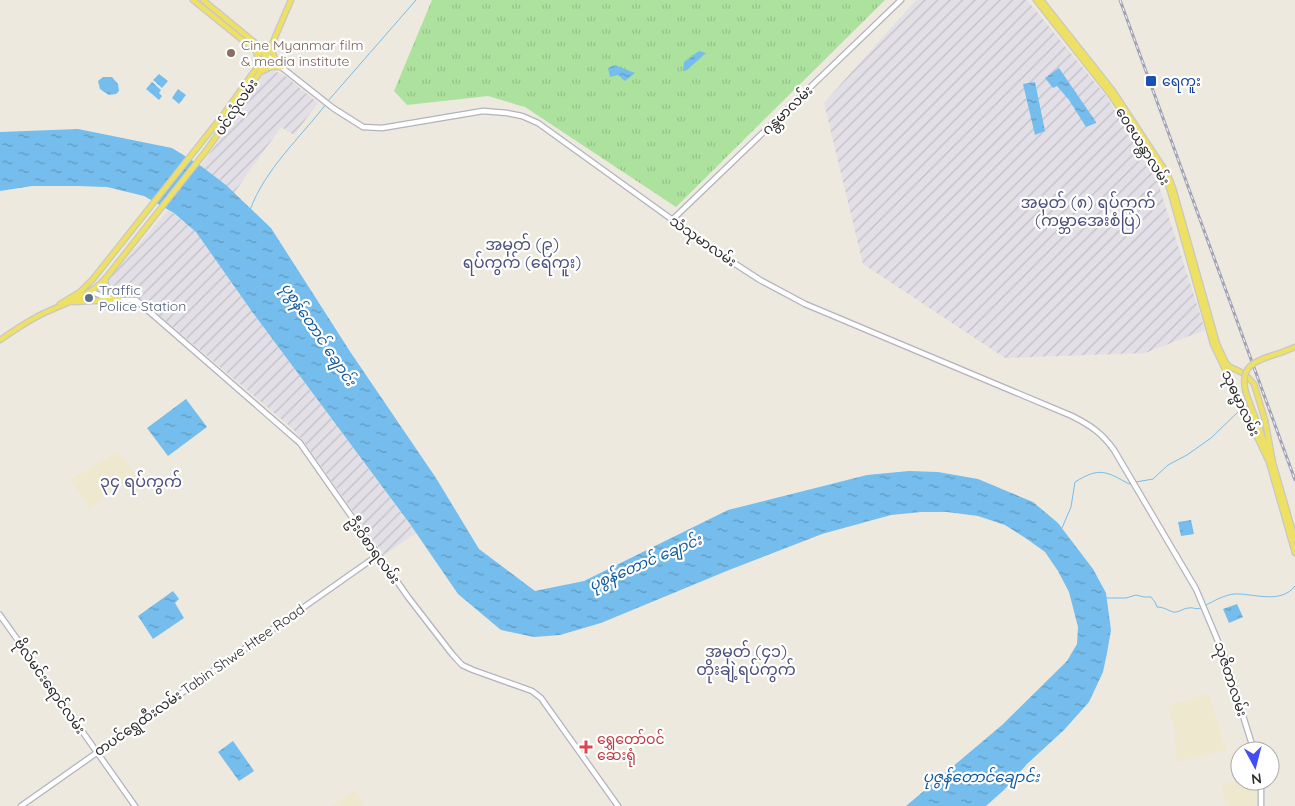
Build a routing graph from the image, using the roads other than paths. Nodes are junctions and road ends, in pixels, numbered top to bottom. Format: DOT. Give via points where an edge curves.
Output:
graph roads {
  1 [pos="193,0"];
  2 [pos="203,0"];
  3 [pos="291,0"];
  4 [pos="901,0"];
  5 [pos="1036,0"];
  6 [pos="1041,0"];
  7 [pos="273,40"];
  8 [pos="257,48"];
  9 [pos="266,56"];
  10 [pos="282,67"];
  11 [pos="258,71"];
  12 [pos="673,219"];
  13 [pos="127,237"];
  14 [pos="105,279"];
  15 [pos="92,292"];
  16 [pos="73,297"];
  17 [pos="120,299"];
  18 [pos="112,300"];
  19 [pos="68,304"];
  20 [pos="50,310"];
  21 [pos="0,340"];
  22 [pos="1215,344"];
  23 [pos="1295,347"];
  24 [pos="1271,462"];
  25 [pos="1295,539"];
  26 [pos="1295,553"];
  27 [pos="378,555"];
  28 [pos="1203,603"];
  29 [pos="0,615"];
  30 [pos="1251,741"];
  31 [pos="97,752"];
  32 [pos="1261,791"];
  33 [pos="21,806"];
  34 [pos="135,806"];
  35 [pos="618,806"];
  36 [pos="1261,806"];
  1 -- 8 [label="main road, သံသုမာလမ်း"];
  2 -- 8 [label="main road, သံသုမာလမ်း"];
  3 -- 7 [label="main road, ပင်လုံလမ်း"];
  4 -- 12 [label="main road, ဂန္တမာလမ်း"];
  5 -- 22 [label="main road, ဝေဇယန္တာလမ်း" via="1110,94 1165,177"];
  6 -- 22 [label="main road, ဝေဇယန္တာလမ်း" via="1113,91 1168,175"];
  7 -- 8 [label="main road"];
  7 -- 9 [label="main road, ပင်လုံလမ်း"];
  7 -- 10 [label="main road" via="272,52"];
  8 -- 9 [label="main road, သံသုမာလမ်း"];
  8 -- 11 [label="main road"];
  9 -- 10 [label="main road, သံသုမာလမ်း"];
  9 -- 11 [label="main road, ပင်လုံလမ်း"];
  10 -- 11 [label="main road"];
  10 -- 12 [label="main road, သံသုမာလမ်း" via="332,108 363,128 382,128 482,111 522,116 538,123"];
  11 -- 13 [label="main road, ပင်လုံလမ်း"];
  11 -- 14 [label="main road, ပင်လုံလမ်း" via="206,151"];
  12 -- 28 [label="main road, သံသုမာလမ်း" via="753,276 789,297 1089,424 1107,440"];
  13 -- 15 [label="main road" via="91,286"];
  13 -- 16 [label="main road"];
  14 -- 15 [label="main road"];
  14 -- 17 [label="main road" via="107,292"];
  15 -- 16 [label="main road"];
  15 -- 18 [label="main road"];
  15 -- 19 [label="main road"];
  16 -- 20 [label="main road"];
  17 -- 18 [label="main road"];
  17 -- 27 [label="main road, ဦးဝိစာရလမ်း" via="136,300 300,443"];
  18 -- 19 [label="main road"];
  19 -- 20 [label="main road"];
  20 -- 21 [label="main road"];
  22 -- 24 [label="main road, သုဓမ္မာလမ်း"];
  22 -- 24 [label="main road, သုဓမ္မာလမ်း" via="1226,363 1245,374 1254,384 1265,420"];
  23 -- 24 [label="main road, သုဓမ္မာလမ်း, bridge" via="1255,362 1246,371 1243,381"];
  24 -- 25 [label="main road, သုဓမ္မာလမ်း"];
  24 -- 26 [label="main road, သုဓမ္မာလမ်း"];
  27 -- 31 [label="main road, တပင်ရွှေထီးလမ်း Tabin Shwe Htee Road"];
  27 -- 35 [label="main road, ဦးဝိစာရလမ်း" via="462,665 532,691 541,698"];
  28 -- 30 [label="main road, သုဇိတာလမ်း" via="1225,658"];
  29 -- 31 [label="main road, ဗိုလ်မင်းရောင်လမ်း"];
  31 -- 33 [label="main road, တပင်ရွှေထီးလမ်း Tabin Shwe Htee Road"];
  31 -- 34 [label="main road, ဗိုလ်မင်းရောင်လမ်း"];
  32 -- 36 [label="main road"];
}
